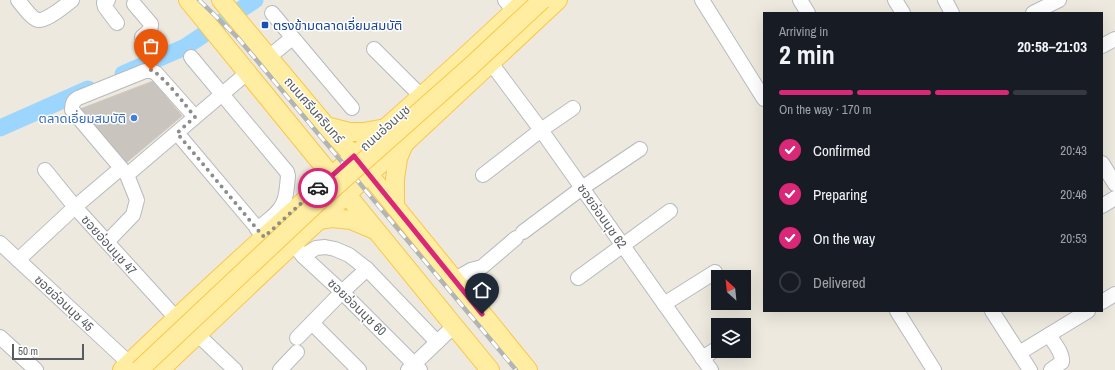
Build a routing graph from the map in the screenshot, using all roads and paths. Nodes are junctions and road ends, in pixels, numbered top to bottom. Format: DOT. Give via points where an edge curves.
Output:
graph roads {
  1 [pos="18,0"];
  2 [pos="72,0"];
  3 [pos="108,0"];
  4 [pos="188,0"];
  5 [pos="552,0"];
  6 [pos="702,0"];
  7 [pos="800,0"];
  8 [pos="895,0"];
  9 [pos="945,0"];
  10 [pos="1059,0"];
  11 [pos="134,1"];
  12 [pos="223,3"];
  13 [pos="515,4"];
  14 [pos="807,12"];
  15 [pos="902,12"];
  16 [pos="951,12"];
  17 [pos="1035,12"];
  18 [pos="272,13"];
  19 [pos="117,23"];
  20 [pos="142,38"];
  21 [pos="292,38"];
  22 [pos="1115,39"];
  23 [pos="1103,45"];
  24 [pos="374,49"];
  25 [pos="191,57"];
  26 [pos="269,57"];
  27 [pos="491,63"];
  28 [pos="248,74"];
  29 [pos="222,95"];
  30 [pos="763,97"];
  31 [pos="418,99"];
  32 [pos="352,108"];
  33 [pos="573,108"];
  34 [pos="195,117"];
  35 [pos="431,118"];
  36 [pos="326,126"];
  37 [pos="387,128"];
  38 [pos="541,130"];
  39 [pos="177,133"];
  40 [pos="304,142"];
  41 [pos="404,143"];
  42 [pos="640,149"];
  43 [pos="354,156"];
  44 [pos="1103,165"];
  45 [pos="45,170"];
  46 [pos="124,172"];
  47 [pos="368,174"];
  48 [pos="483,174"];
  49 [pos="332,176"];
  50 [pos="1115,184"];
  51 [pos="582,188"];
  52 [pos="347,195"];
  53 [pos="1115,198"];
  54 [pos="304,201"];
  55 [pos="1103,205"];
  56 [pos="395,207"];
  57 [pos="75,208"];
  58 [pos="670,211"];
  59 [pos="319,220"];
  60 [pos="375,230"];
  61 [pos="265,231"];
  62 [pos="107,242"];
  63 [pos="0,243"];
  64 [pos="623,245"];
  65 [pos="298,250"];
  66 [pos="18,260"];
  67 [pos="367,270"];
  68 [pos="711,275"];
  69 [pos="578,278"];
  70 [pos="454,280"];
  71 [pos="342,292"];
  72 [pos="1115,294"];
  73 [pos="1103,301"];
  74 [pos="664,304"];
  75 [pos="898,312"];
  76 [pos="993,312"];
  77 [pos="1086,312"];
  78 [pos="176,318"];
  79 [pos="312,323"];
  80 [pos="454,326"];
  81 [pos="197,334"];
  82 [pos="1049,335"];
  83 [pos="0,337"];
  84 [pos="436,342"];
  85 [pos="711,352"];
  86 [pos="1020,353"];
  87 [pos="702,358"];
  88 [pos="130,368"];
  89 [pos="414,368"];
  90 [pos="36,370"];
  91 [pos="160,370"];
  92 [pos="235,370"];
  93 [pos="280,370"];
  94 [pos="359,370"];
  95 [pos="490,370"];
  96 [pos="528,370"];
  97 [pos="711,370"];
  98 [pos="934,370"];
  99 [pos="1030,370"];
  100 [pos="1051,370"];
  1 -- 2 [label="street" via="34,18 43,20"];
  3 -- 19 [label="street" via="104,7"];
  4 -- 28 [label="main road, ถนนศรีนครินทร์"];
  5 -- 27 [label="main road, ถนนอ่อนนุช"];
  5 -- 88 [label="main road, ถนนอ่อนนุช, bridge" via="464,72"];
  6 -- 30 [label="street"];
  7 -- 14 [label="street"];
  8 -- 15 [label="street"];
  9 -- 16 [label="street"];
  10 -- 17 [label="street"];
  11 -- 20 [label="street" via="151,27"];
  12 -- 26 [label="main road, ถนนศรีนครินทร์"];
  13 -- 31 [label="main road, ถนนอ่อนนุช"];
  18 -- 21 [label="street"];
  21 -- 26 [label="street"];
  21 -- 32 [label="street"];
  22 -- 23 [label="street"];
  24 -- 31 [label="street"];
  25 -- 29 [label="street"];
  26 -- 36 [label="main road, ถนนศรีนครินทร์"];
  27 -- 35 [label="main road, ถนนอ่อนนุช"];
  27 -- 38 [label="street, ซอยอ่อนนุช 62"];
  28 -- 29 [label="street"];
  28 -- 40 [label="main road, ถนนศรีนครินทร์"];
  29 -- 34 [label="street"];
  29 -- 61 [label="street" via="287,172 285,200"];
  31 -- 35 [label="main road" via="414,111 416,118"];
  31 -- 37 [label="main road, ถนนอ่อนนุช"];
  33 -- 38 [label="street"];
  34 -- 39 [label="street"];
  34 -- 46 [label="street" via="151,70 74,101 72,110"];
  35 -- 41 [label="main road, ถนนอ่อนนุช"];
  36 -- 37 [label="main road" via="349,132"];
  36 -- 43 [label="main road, ถนนศรีนครินทร์"];
  37 -- 43 [label="main road, ถนนอ่อนนุช"];
  38 -- 48 [label="street"];
  38 -- 51 [label="street, ซอยอ่อนนุช 62"];
  39 -- 46 [label="street"];
  39 -- 61 [label="street"];
  40 -- 49 [label="main road, ถนนศรีนครินทร์"];
  40 -- 54 [label="main road" via="315,169 316,181"];
  41 -- 47 [label="main road, ถนนอ่อนนุช"];
  41 -- 56 [label="main road" via="398,158 395,179"];
  42 -- 51 [label="street"];
  43 -- 47 [label="main road, ถนนศรีนครินทร์"];
  43 -- 49 [label="main road, ถนนอ่อนนุช"];
  44 -- 50 [label="street"];
  45 -- 57 [label="street, ซอยอ่อนนุช 47"];
  46 -- 57 [label="street"];
  46 -- 62 [label="street" via="137,200 134,215"];
  47 -- 52 [label="main road, ถนนอ่อนนุช"];
  47 -- 56 [label="main road, ถนนศรีนครินทร์"];
  49 -- 52 [label="main road, ถนนศรีนครินทร์"];
  49 -- 54 [label="main road, ถนนอ่อนนุช"];
  51 -- 64 [label="street, ซอยอ่อนนุช 62"];
  51 -- 70 [label="street" via="482,267"];
  52 -- 59 [label="main road, ถนนอ่อนนุช"];
  52 -- 60 [label="main road, ถนนศรีนครินทร์"];
  53 -- 55 [label="street"];
  54 -- 61 [label="main road, ถนนอ่อนนุช"];
  56 -- 70 [label="main road, ถนนศรีนครินทร์"];
  57 -- 62 [label="street, ซอยอ่อนนุช 47"];
  57 -- 66 [label="street"];
  58 -- 64 [label="street"];
  59 -- 60 [label="main road" via="351,220"];
  59 -- 65 [label="main road, ถนนอ่อนนุช"];
  60 -- 80 [label="main road, ถนนศรีนครินทร์"];
  61 -- 65 [label="main road" via="286,228 292,232"];
  61 -- 78 [label="main road, ถนนอ่อนนุช"];
  62 -- 78 [label="street, ซอยอ่อนนุช 47"];
  63 -- 66 [label="street, ซอยอ่อนนุช 45"];
  64 -- 69 [label="street"];
  64 -- 74 [label="street, ซอยอ่อนนุช 62"];
  65 -- 67 [label="street" via="325,247 335,249 349,255"];
  65 -- 71 [label="street, ซอยอ่อนนุช 60"];
  65 -- 81 [label="main road, ถนนอ่อนนุช"];
  66 -- 88 [label="street, ซอยอ่อนนุช 45"];
  67 -- 71 [label="street"];
  67 -- 84 [label="street"];
  68 -- 74 [label="street"];
  70 -- 96 [label="main road, ถนนศรีนครินทร์"];
  71 -- 79 [label="street"];
  71 -- 89 [label="street, ซอยอ่อนนุช 60"];
  72 -- 73 [label="street"];
  74 -- 87 [label="street, ซอยอ่อนนุช 62"];
  75 -- 98 [label="street"];
  76 -- 86 [label="street"];
  77 -- 82 [label="street"];
  78 -- 88 [label="main road, ถนนอ่อนนุช"];
  79 -- 93 [label="street"];
  79 -- 94 [label="street"];
  80 -- 84 [label="street"];
  80 -- 95 [label="main road, ถนนศรีนครินทร์"];
  81 -- 91 [label="main road, ถนนอ่อนนุช"];
  81 -- 92 [label="street"];
  82 -- 86 [label="street"];
  82 -- 100 [label="street" via="1063,359"];
  83 -- 90 [label="street"];
  84 -- 89 [label="street"];
  85 -- 87 [label="street"];
  86 -- 99 [label="street"];
  87 -- 97 [label="street, ซอยอ่อนนุช 62"];
}
